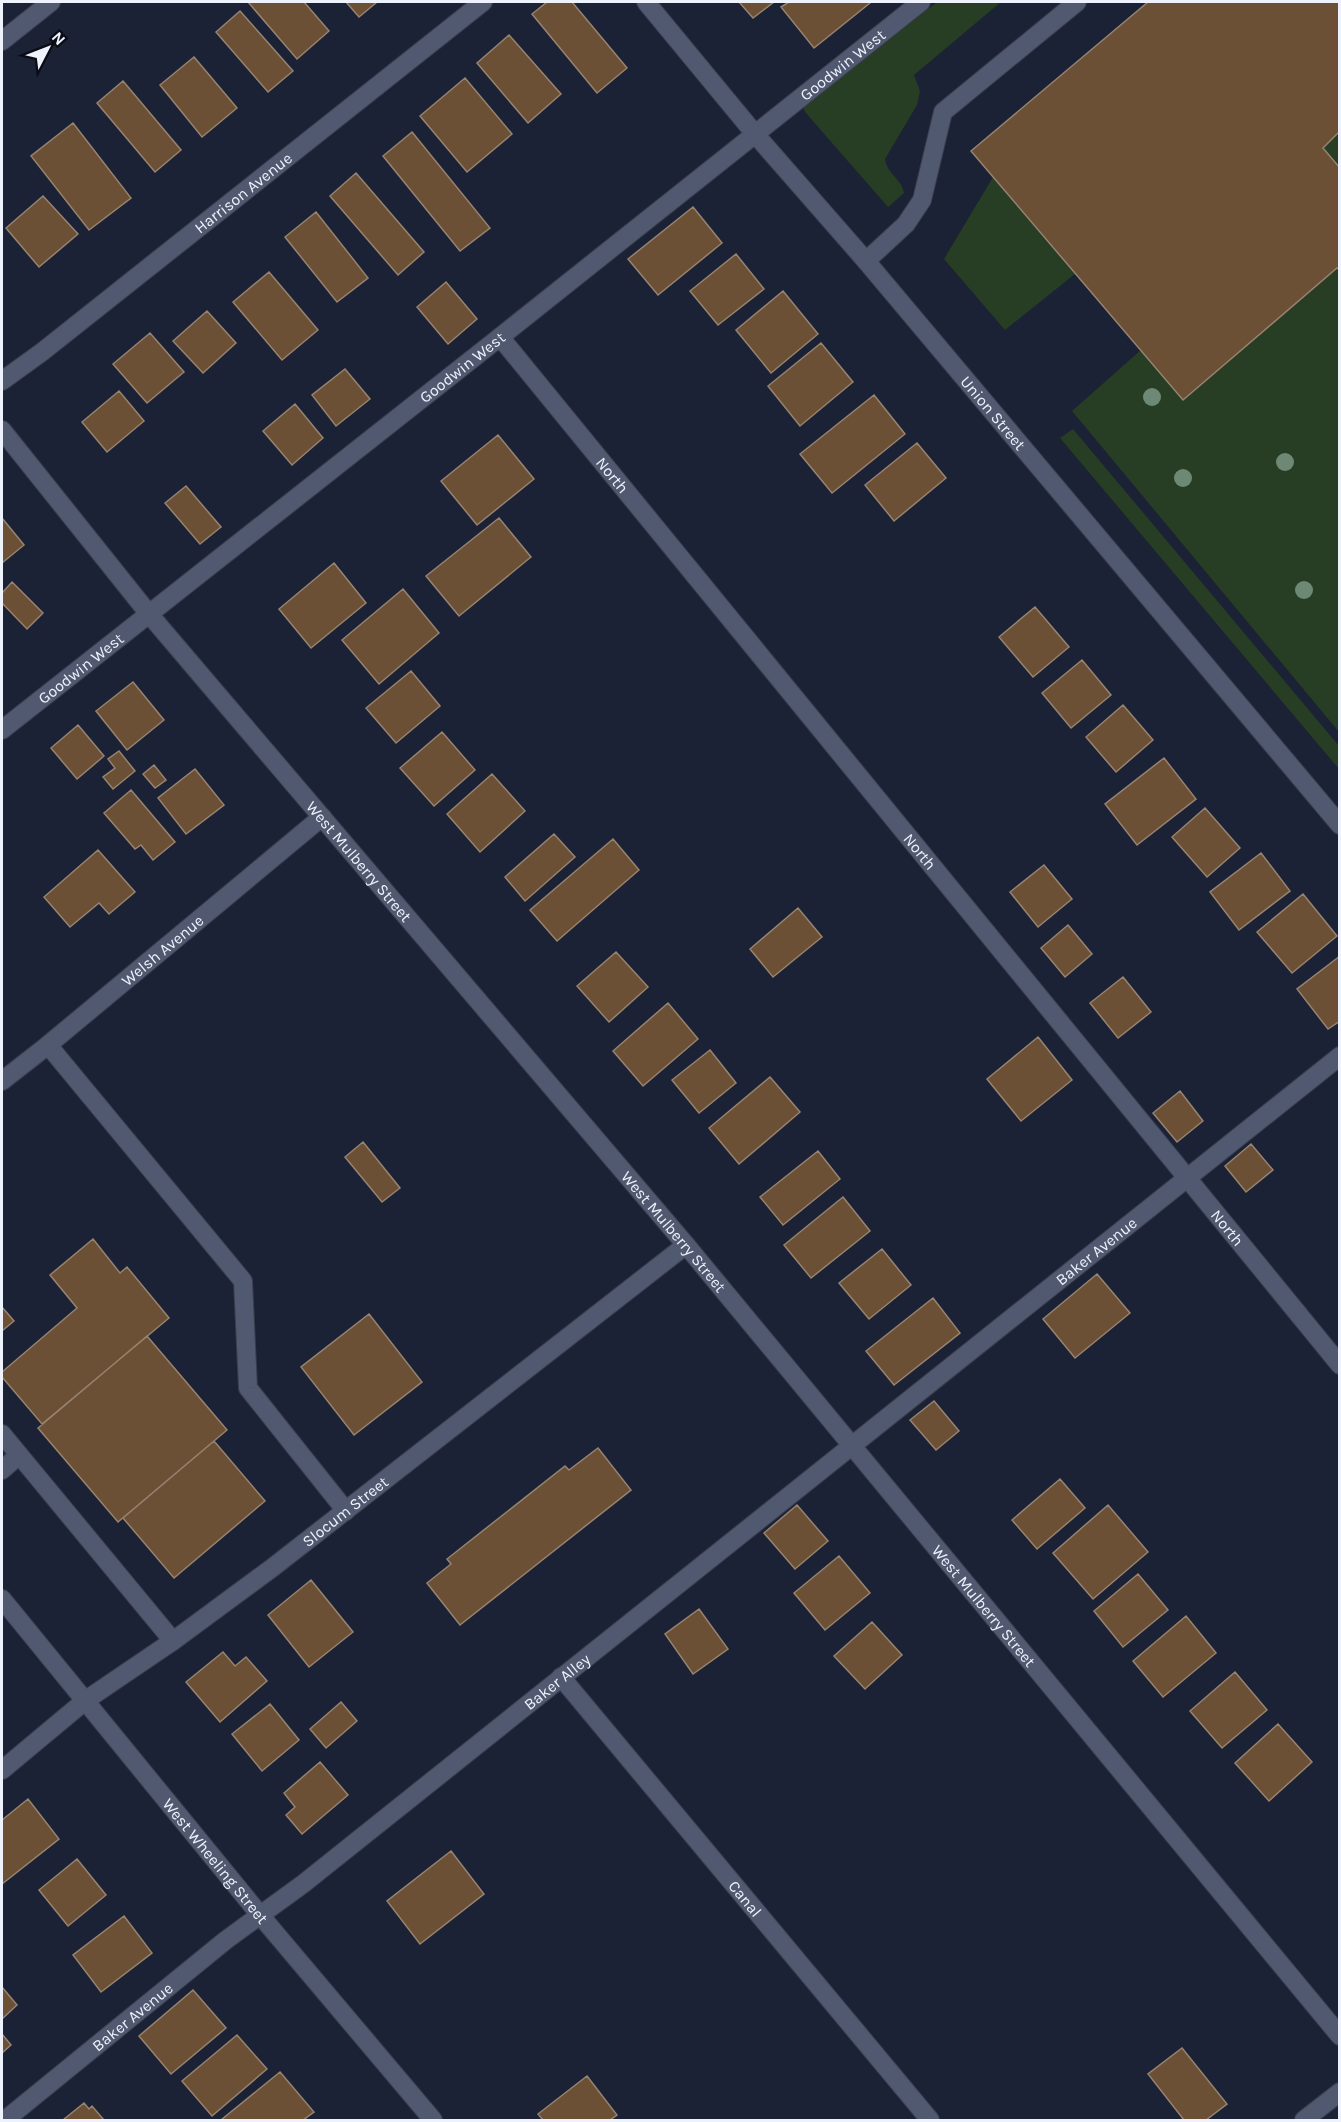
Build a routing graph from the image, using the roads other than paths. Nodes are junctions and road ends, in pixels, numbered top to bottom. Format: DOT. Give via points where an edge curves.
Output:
graph roads {
  1 [pos="51,2"];
  2 [pos="483,2"];
  3 [pos="646,2"];
  4 [pos="921,2"];
  5 [pos="1077,2"];
  6 [pos="2,41"];
  7 [pos="755,134"];
  8 [pos="866,261"];
  9 [pos="500,338"];
  10 [pos="2,381"];
  11 [pos="2,430"];
  12 [pos="149,614"];
  13 [pos="2,730"];
  14 [pos="322,817"];
  15 [pos="1340,825"];
  16 [pos="48,1045"];
  17 [pos="1340,1056"];
  18 [pos="2,1081"];
  19 [pos="1187,1178"];
  20 [pos="686,1245"];
  21 [pos="1340,1365"];
  22 [pos="2,1434"];
  23 [pos="852,1445"];
  24 [pos="19,1455"];
  25 [pos="2,1470"];
  26 [pos="346,1511"];
  27 [pos="2,1599"];
  28 [pos="173,1641"];
  29 [pos="561,1677"];
  30 [pos="86,1700"];
  31 [pos="2,1770"];
  32 [pos="260,1915"];
  33 [pos="1340,2036"];
  34 [pos="1340,2092"];
  35 [pos="6,2121"];
  36 [pos="433,2121"];
  37 [pos="930,2121"];
  38 [pos="1304,2121"];
  1 -- 6 [label="street"];
  2 -- 10 [label="street, Harrison Avenue"];
  3 -- 7 [label="street, Union Street"];
  4 -- 7 [label="street, Goodwin West"];
  5 -- 8 [label="street" via="943,112 922,200 906,224"];
  7 -- 8 [label="street, Union Street"];
  7 -- 9 [label="street, Goodwin West"];
  8 -- 15 [label="street, Union Street"];
  9 -- 12 [label="street, Goodwin West"];
  9 -- 19 [label="street, North"];
  11 -- 12 [label="street, West Mulberry Street"];
  12 -- 13 [label="street, Goodwin West"];
  12 -- 14 [label="street, West Mulberry Street"];
  14 -- 16 [label="street, Welsh Avenue"];
  14 -- 20 [label="street, West Mulberry Street"];
  16 -- 18 [label="street, Welsh Avenue"];
  16 -- 26 [label="street" via="243,1281 248,1388"];
  17 -- 19 [label="street, Baker Avenue"];
  19 -- 21 [label="street, North"];
  19 -- 23 [label="street, Baker Avenue"];
  20 -- 23 [label="street, West Mulberry Street"];
  20 -- 26 [label="street, Slocum Street"];
  22 -- 24 [label="street"];
  23 -- 29 [label="street, Baker Alley"];
  23 -- 33 [label="street, West Mulberry Street"];
  24 -- 25 [label="street"];
  24 -- 28 [label="street"];
  26 -- 28 [label="street, Slocum Street"];
  27 -- 30 [label="street, West Wheeling Street"];
  28 -- 30 [label="street, Slocum Street"];
  29 -- 32 [label="street, Baker Alley"];
  29 -- 37 [label="street, Canal"];
  30 -- 31 [label="street, Slocum Street"];
  30 -- 32 [label="street, West Wheeling Street"];
  32 -- 35 [label="street, Baker Avenue"];
  32 -- 36 [label="street, West Wheeling Street"];
  34 -- 38 [label="street"];
}
